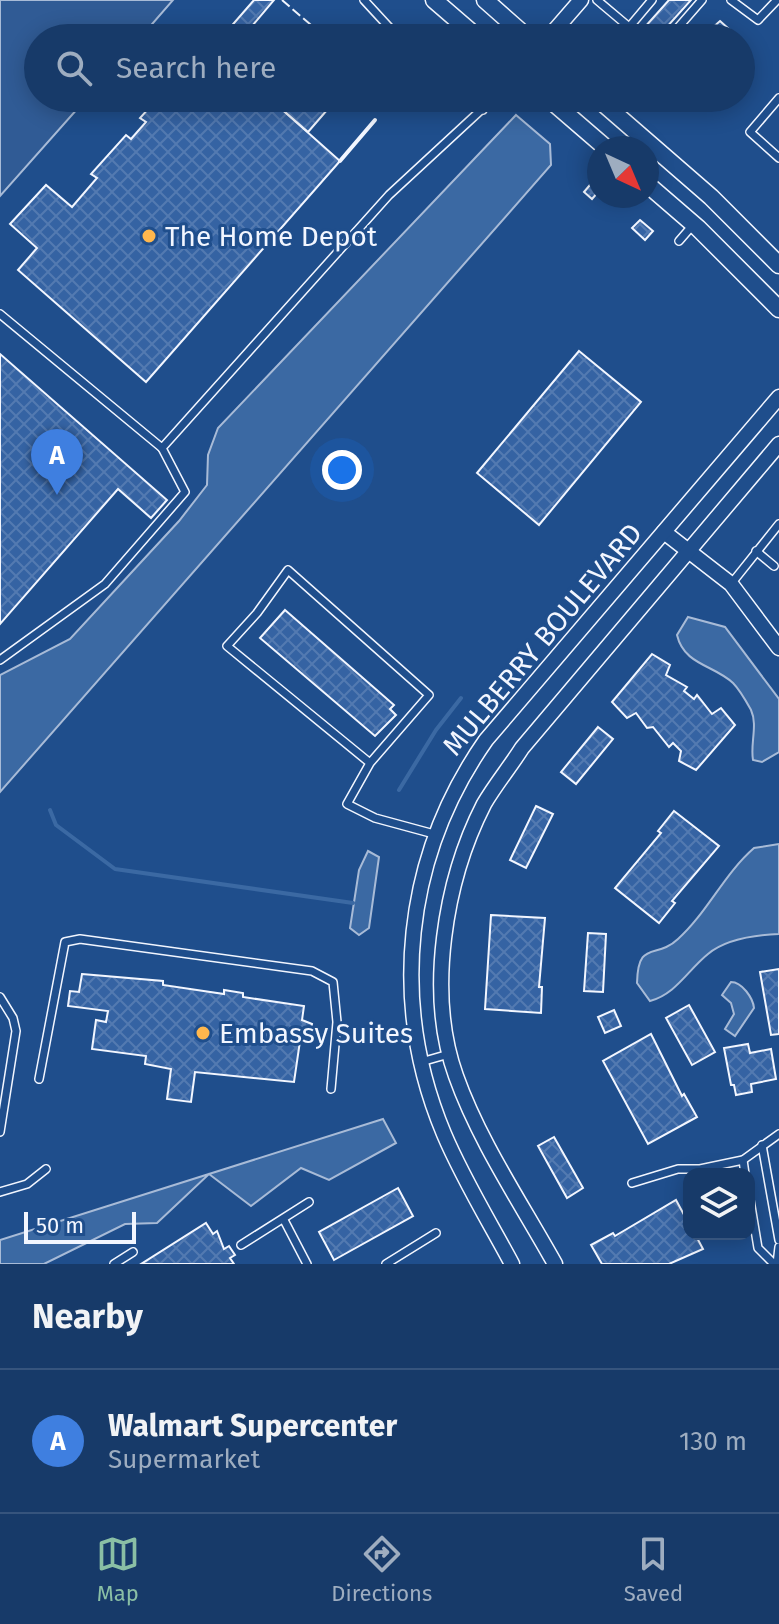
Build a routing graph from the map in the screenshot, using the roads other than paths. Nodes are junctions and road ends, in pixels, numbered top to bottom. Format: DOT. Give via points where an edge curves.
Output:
graph roads {
  1 [pos="364,0"];
  2 [pos="434,0"];
  3 [pos="485,0"];
  4 [pos="581,0"];
  5 [pos="597,0"];
  6 [pos="652,0"];
  7 [pos="702,0"];
  8 [pos="731,0"];
  9 [pos="777,0"];
  10 [pos="386,24"];
  11 [pos="462,24"];
  12 [pos="512,24"];
  13 [pos="560,24"];
  14 [pos="625,24"];
  15 [pos="632,24"];
  16 [pos="681,24"];
  17 [pos="779,98"];
  18 [pos="776,109"];
  19 [pos="481,112"];
  20 [pos="564,112"];
  21 [pos="613,112"];
  22 [pos="592,136"];
  23 [pos="779,158"];
  24 [pos="659,194"];
  25 [pos="693,224"];
  26 [pos="679,241"];
  27 [pos="779,265"];
  28 [pos="779,309"];
  29 [pos="0,314"];
  30 [pos="779,397"];
  31 [pos="779,444"];
  32 [pos="162,448"];
  33 [pos="779,524"];
  34 [pos="664,532"];
  35 [pos="756,551"];
  36 [pos="688,552"];
  37 [pos="774,566"];
  38 [pos="731,584"];
  39 [pos="779,648"];
  40 [pos="0,660"];
  41 [pos="370,763"];
  42 [pos="434,834"];
  43 [pos="0,997"];
  44 [pos="449,1054"];
  45 [pos="421,1062"];
  46 [pos="39,1079"];
  47 [pos="331,1089"];
  48 [pos="0,1132"];
  49 [pos="779,1134"];
  50 [pos="762,1145"];
  51 [pos="743,1160"];
  52 [pos="744,1168"];
  53 [pos="46,1169"];
  54 [pos="632,1183"];
  55 [pos="0,1192"];
  56 [pos="309,1202"];
  57 [pos="284,1220"];
  58 [pos="755,1230"];
  59 [pos="436,1233"];
  60 [pos="779,1240"];
  61 [pos="241,1245"];
  62 [pos="779,1247"];
  63 [pos="133,1252"];
  64 [pos="114,1264"];
  65 [pos="307,1264"];
  66 [pos="386,1264"];
  67 [pos="512,1264"];
  68 [pos="555,1264"];
  69 [pos="775,1264"];
  1 -- 10 [label="lane"];
  2 -- 11 [label="street"];
  3 -- 12 [label="street"];
  4 -- 13 [label="street"];
  5 -- 14 [label="lane"];
  6 -- 15 [label="lane"];
  7 -- 16 [label="lane"];
  8 -- 9 [label="lane" via="754,19 761,19"];
  17 -- 18 [label="lane"];
  18 -- 23 [label="lane" via="750,132"];
  19 -- 32 [label="lane" via="389,195"];
  20 -- 22 [label="street"];
  21 -- 27 [label="street"];
  24 -- 25 [label="street"];
  25 -- 26 [label="lane"];
  25 -- 28 [label="street"];
  29 -- 32 [label="lane"];
  30 -- 34 [label="street, MULBERRY BOULEVARD"];
  31 -- 36 [label="street, MULBERRY BOULEVARD"];
  32 -- 40 [label="lane" via="185,492 105,584"];
  33 -- 35 [label="lane"];
  34 -- 36 [label="street"];
  34 -- 42 [label="street, MULBERRY BOULEVARD" via="486,740"];
  35 -- 37 [label="lane"];
  35 -- 38 [label="lane"];
  36 -- 38 [label="street"];
  36 -- 44 [label="street, MULBERRY BOULEVARD" via="522,748 485,803 448,904 442,998"];
  38 -- 39 [label="street"];
  41 -- 41 [label="lane" via="429,695 288,570 227,646"];
  41 -- 42 [label="lane" via="347,804 375,818"];
  42 -- 45 [label="street, MULBERRY BOULEVARD" via="414,928 412,1004"];
  43 -- 48 [label="lane" via="16,1031"];
  44 -- 45 [label="lane"];
  44 -- 68 [label="street, MULBERRY BOULEVARD" via="471,1111"];
  45 -- 67 [label="street, MULBERRY BOULEVARD" via="444,1134"];
  46 -- 47 [label="lane" via="58,962 65,942 80,939 312,971 333,982 337,1022"];
  49 -- 50 [label="lane"];
  50 -- 51 [label="lane"];
  50 -- 60 [label="lane"];
  51 -- 52 [label="lane"];
  51 -- 54 [label="lane" via="678,1169"];
  53 -- 55 [label="lane" via="27,1184"];
  56 -- 57 [label="lane"];
  57 -- 61 [label="lane"];
  57 -- 65 [label="lane"];
  58 -- 69 [label="lane" via="758,1248"];
  59 -- 66 [label="lane"];
  62 -- 69 [label="lane"];
  63 -- 64 [label="lane"];
}
